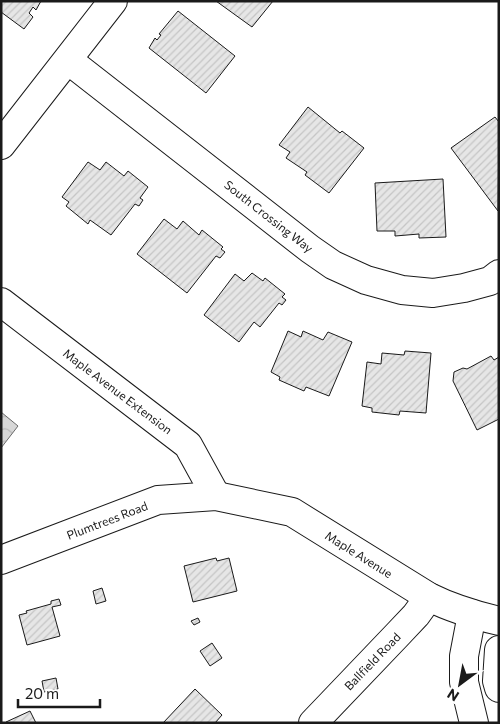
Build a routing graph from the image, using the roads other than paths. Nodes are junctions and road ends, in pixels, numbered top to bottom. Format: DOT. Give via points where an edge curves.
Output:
graph roads {
  1 [pos="113,1"];
  2 [pos="68,60"];
  3 [pos="1,145"];
  4 [pos="499,274"];
  5 [pos="1,302"];
  6 [pos="216,496"];
  7 [pos="1,560"];
  8 [pos="429,597"];
  9 [pos="472,614"];
  10 [pos="499,621"];
  11 [pos="499,650"];
  12 [pos="499,688"];
  13 [pos="313,723"];
  14 [pos="474,723"];
  1 -- 2 [label="street"];
  2 -- 3 [label="street"];
  2 -- 4 [label="street, South Crossing Way" via="334,265 366,280 402,290 433,293 490,281"];
  5 -- 6 [label="street, Maple Avenue Extension" via="188,445"];
  6 -- 7 [label="street, Plumtrees Road" via="158,500"];
  6 -- 8 [label="street, Maple Avenue" via="292,512"];
  8 -- 9 [label="street, Maple Avenue"];
  8 -- 13 [label="street, Ballfield Road" via="416,615"];
  9 -- 10 [label="street, Maple Avenue"];
  9 -- 14 [label="street" via="464,656 464,682"];
  11 -- 12 [label="street"];
}
